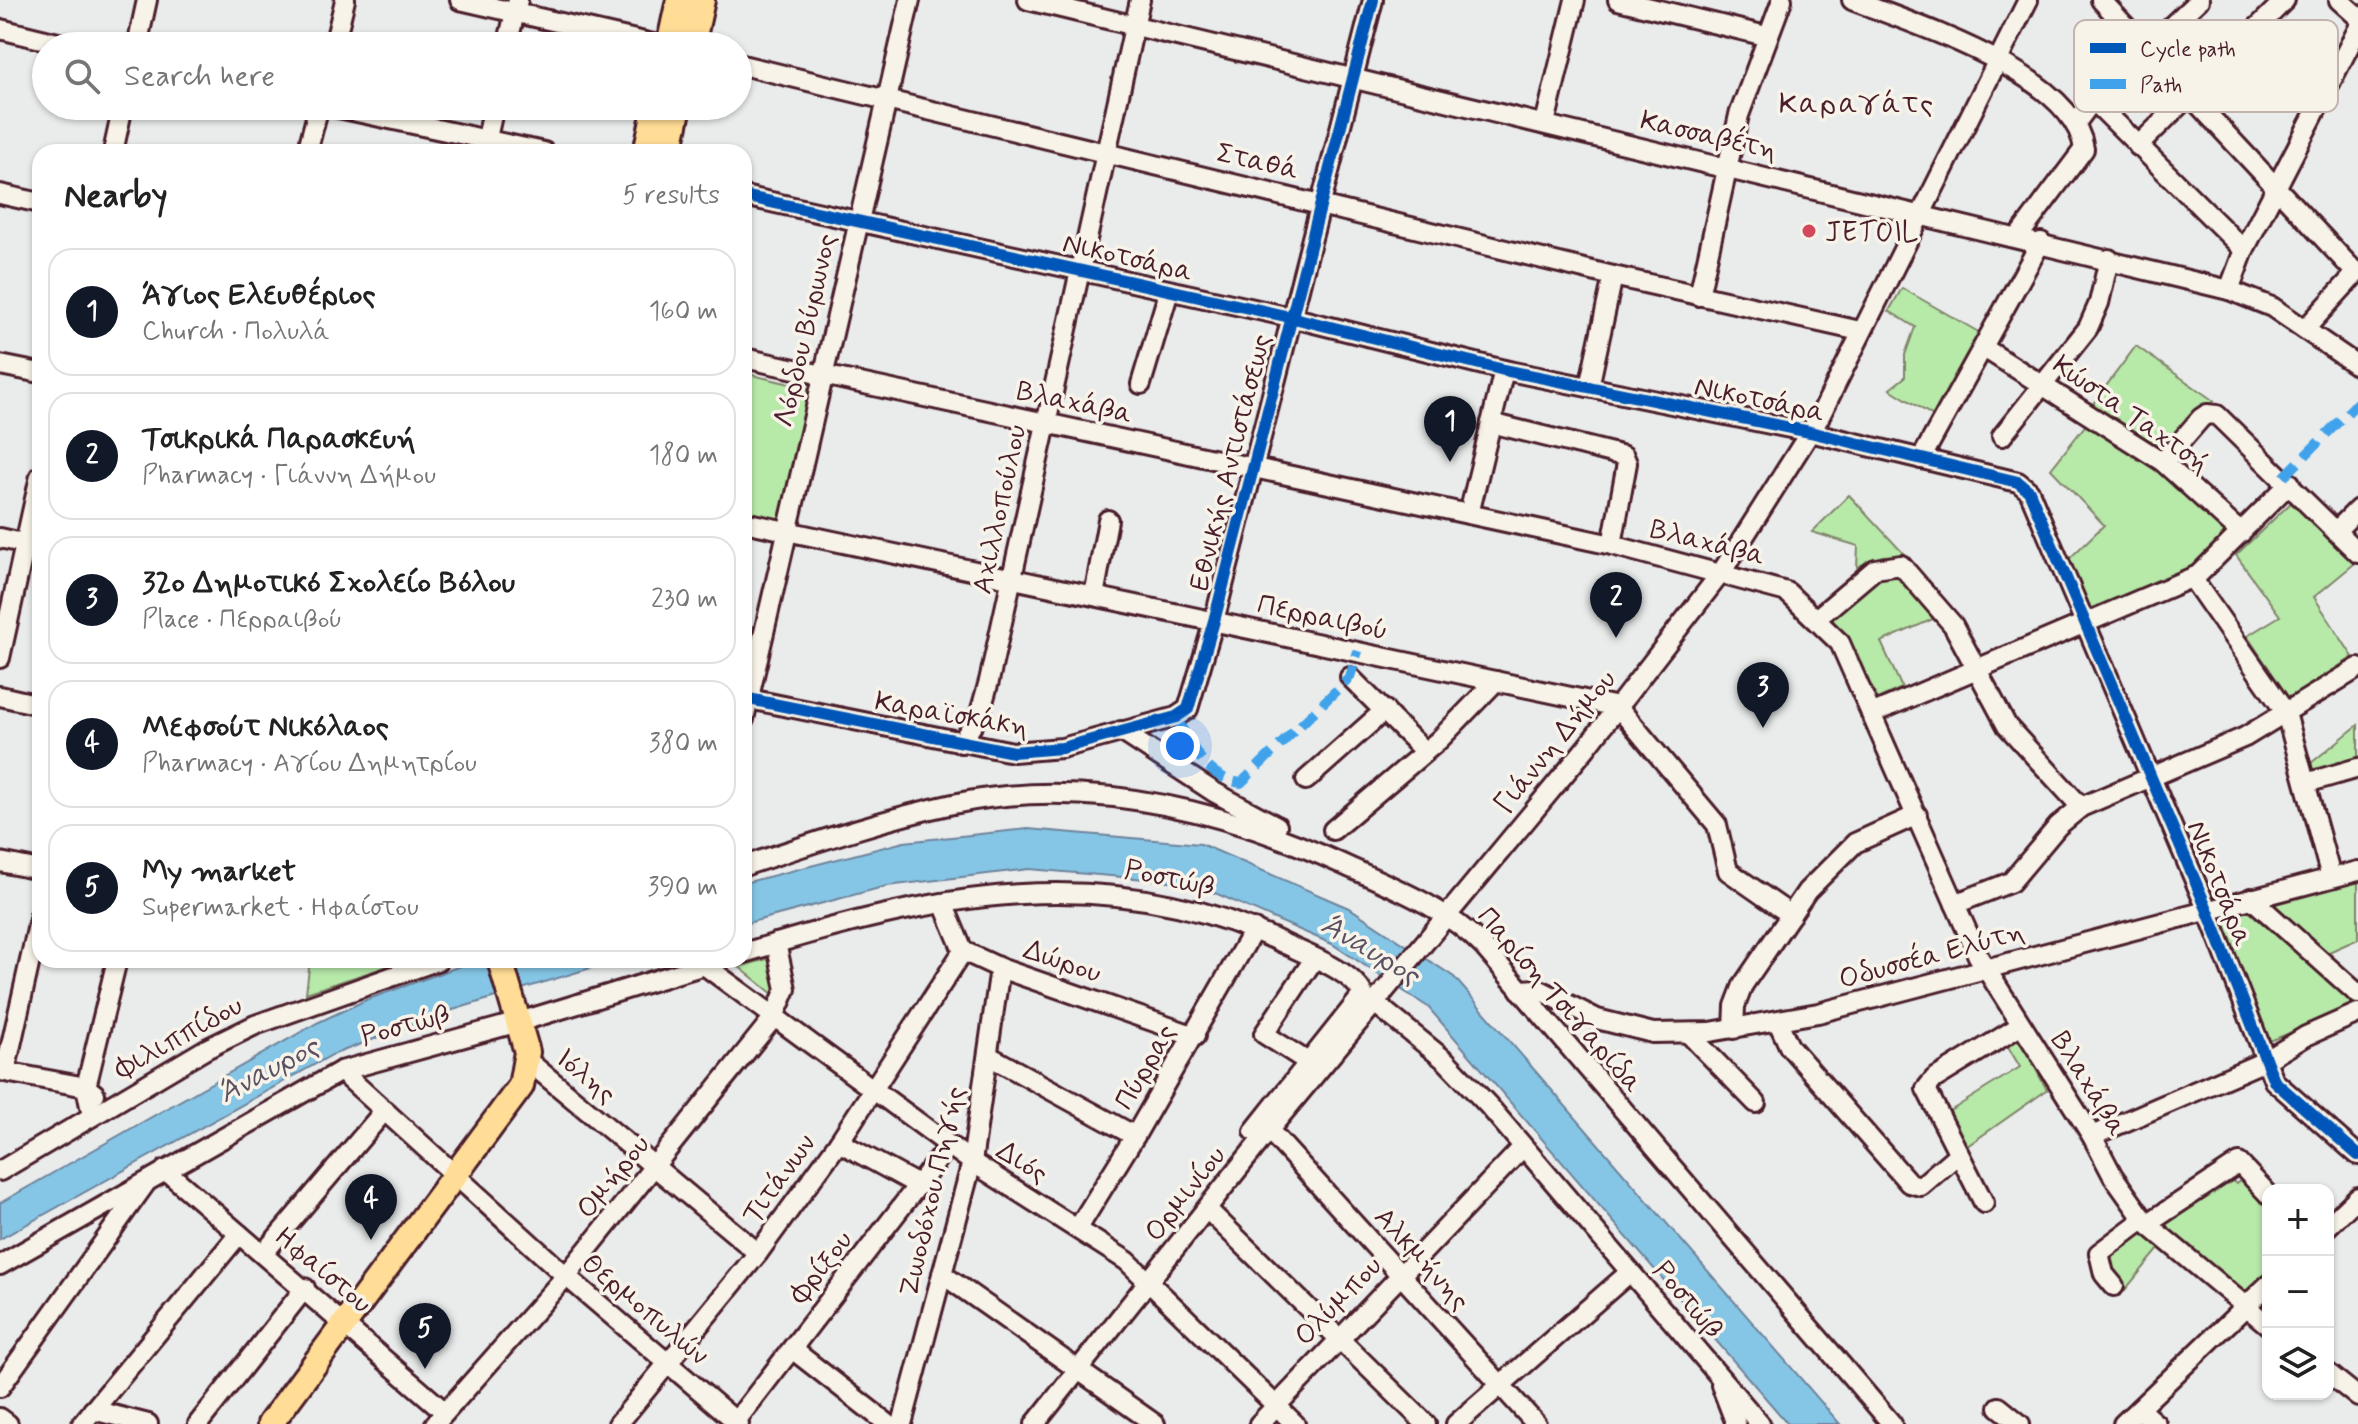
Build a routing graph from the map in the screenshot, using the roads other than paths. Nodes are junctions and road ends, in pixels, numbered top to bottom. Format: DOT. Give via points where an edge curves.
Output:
graph roads {
  1 [pos="147,0"];
  2 [pos="345,0"];
  3 [pos="460,0"];
  4 [pos="679,0"];
  5 [pos="702,0"];
  6 [pos="910,0"];
  7 [pos="1028,0"];
  8 [pos="1140,0"];
  9 [pos="1373,0"];
  10 [pos="1575,0"];
  11 [pos="1618,0"];
  12 [pos="1782,0"];
  13 [pos="1852,0"];
  14 [pos="2028,0"];
  15 [pos="2101,0"];
  16 [pos="2199,0"];
  17 [pos="2285,0"];
  18 [pos="2339,0"];
  19 [pos="516,6"];
  20 [pos="2358,17"];
  21 [pos="2119,20"];
  22 [pos="2178,20"];
  23 [pos="2265,20"];
  24 [pos="1132,25"];
  25 [pos="0,29"];
  26 [pos="2358,29"];
  27 [pos="140,32"];
  28 [pos="337,32"];
  29 [pos="510,32"];
  30 [pos="611,32"];
  31 [pos="672,32"];
  32 [pos="695,32"];
  33 [pos="1766,36"];
  34 [pos="32,37"];
  35 [pos="1997,59"];
  36 [pos="752,67"];
  37 [pos="2338,67"];
  38 [pos="1352,77"];
  39 [pos="885,100"];
  40 [pos="2084,112"];
  41 [pos="2105,112"];
  42 [pos="2173,112"];
  43 [pos="2207,112"];
  44 [pos="2314,112"];
  45 [pos="120,120"];
  46 [pos="315,120"];
  47 [pos="384,120"];
  48 [pos="491,120"];
  49 [pos="653,120"];
  50 [pos="676,120"];
  51 [pos="1545,123"];
  52 [pos="2075,124"];
  53 [pos="115,144"];
  54 [pos="309,144"];
  55 [pos="477,144"];
  56 [pos="485,144"];
  57 [pos="648,144"];
  58 [pos="671,144"];
  59 [pos="2138,146"];
  60 [pos="1104,152"];
  61 [pos="1726,167"];
  62 [pos="2275,186"];
  63 [pos="0,194"];
  64 [pos="752,198"];
  65 [pos="32,201"];
  66 [pos="1319,203"];
  67 [pos="1920,215"];
  68 [pos="858,221"];
  69 [pos="2018,237"];
  70 [pos="2041,242"];
  71 [pos="2244,250"];
  72 [pos="2109,259"];
  73 [pos="1079,270"];
  74 [pos="2357,272"];
  75 [pos="1613,276"];
  76 [pos="2229,290"];
  77 [pos="1169,291"];
  78 [pos="1699,296"];
  79 [pos="1290,317"];
  80 [pos="2306,328"];
  81 [pos="1860,331"];
  82 [pos="1984,348"];
  83 [pos="752,360"];
  84 [pos="0,365"];
  85 [pos="2358,366"];
  86 [pos="1504,370"];
  87 [pos="32,371"];
  88 [pos="823,375"];
  89 [pos="1141,384"];
  90 [pos="2044,385"];
  91 [pos="1589,387"];
  92 [pos="1045,423"];
  93 [pos="1491,423"];
  94 [pos="1810,432"];
  95 [pos="2002,436"];
  96 [pos="1921,459"];
  97 [pos="2163,462"];
  98 [pos="1251,467"];
  99 [pos="2290,483"];
  100 [pos="2358,509"];
  101 [pos="1469,514"];
  102 [pos="1108,520"];
  103 [pos="752,524"];
  104 [pos="788,531"];
  105 [pos="2336,531"];
  106 [pos="2241,533"];
  107 [pos="0,538"];
  108 [pos="32,545"];
  109 [pos="1612,545"];
  110 [pos="32,548"];
  111 [pos="2358,553"];
  112 [pos="1721,573"];
  113 [pos="1011,578"];
  114 [pos="2192,578"];
  115 [pos="1094,596"];
  116 [pos="1817,618"];
  117 [pos="1214,621"];
  118 [pos="2084,623"];
  119 [pos="0,658"];
  120 [pos="2358,668"];
  121 [pos="1977,669"];
  122 [pos="752,675"];
  123 [pos="1350,677"];
  124 [pos="1496,681"];
  125 [pos="0,696"];
  126 [pos="752,700"];
  127 [pos="32,703"];
  128 [pos="1191,703"];
  129 [pos="1618,707"];
  130 [pos="1385,710"];
  131 [pos="2286,713"];
  132 [pos="1871,714"];
  133 [pos="1121,731"];
  134 [pos="961,743"];
  135 [pos="1424,751"];
  136 [pos="2358,768"];
  137 [pos="2151,776"];
  138 [pos="1306,780"];
  139 [pos="2306,783"];
  140 [pos="2081,807"];
  141 [pos="1917,815"];
  142 [pos="1333,830"];
  143 [pos="1334,861"];
  144 [pos="0,862"];
  145 [pos="752,864"];
  146 [pos="32,868"];
  147 [pos="2358,871"];
  148 [pos="2331,877"];
  149 [pos="2251,898"];
  150 [pos="943,903"];
  151 [pos="1955,904"];
  152 [pos="2207,909"];
  153 [pos="1791,915"];
  154 [pos="1444,920"];
  155 [pos="1254,929"];
  156 [pos="776,943"];
  157 [pos="32,949"];
  158 [pos="752,950"];
  159 [pos="963,951"];
  160 [pos="1314,959"];
  161 [pos="115,968"];
  162 [pos="415,968"];
  163 [pos="502,968"];
  164 [pos="695,968"];
  165 [pos="719,968"];
  166 [pos="1000,968"];
  167 [pos="1984,969"];
  168 [pos="1520,990"];
  169 [pos="2358,994"];
  170 [pos="1378,1001"];
  171 [pos="1585,1013"];
  172 [pos="2358,1013"];
  173 [pos="774,1017"];
  174 [pos="518,1018"];
  175 [pos="1778,1022"];
  176 [pos="2020,1026"];
  177 [pos="1734,1029"];
  178 [pos="1689,1034"];
  179 [pos="1195,1036"];
  180 [pos="1566,1044"];
  181 [pos="989,1056"];
  182 [pos="528,1061"];
  183 [pos="2265,1061"];
  184 [pos="1308,1062"];
  185 [pos="341,1071"];
  186 [pos="2,1072"];
  187 [pos="86,1087"];
  188 [pos="872,1089"];
  189 [pos="1756,1103"];
  190 [pos="111,1105"];
  191 [pos="385,1110"];
  192 [pos="92,1116"];
  193 [pos="1269,1130"];
  194 [pos="1135,1136"];
  195 [pos="2092,1136"];
  196 [pos="839,1142"];
  197 [pos="949,1145"];
  198 [pos="1523,1147"];
  199 [pos="1957,1155"];
  200 [pos="2358,1155"];
  201 [pos="1245,1161"];
  202 [pos="972,1162"];
  203 [pos="655,1168"];
  204 [pos="165,1170"];
  205 [pos="0,1171"];
  206 [pos="457,1176"];
  207 [pos="148,1179"];
  208 [pos="918,1185"];
  209 [pos="2262,1188"];
  210 [pos="2358,1197"];
  211 [pos="1984,1203"];
  212 [pos="1208,1210"];
  213 [pos="2334,1220"];
  214 [pos="2145,1222"];
  215 [pos="1078,1228"];
  216 [pos="239,1234"];
  217 [pos="758,1253"];
  218 [pos="263,1254"];
  219 [pos="0,1265"];
  220 [pos="1630,1272"];
  221 [pos="942,1274"];
  222 [pos="1399,1275"];
  223 [pos="566,1276"];
  224 [pos="1149,1282"];
  225 [pos="2114,1286"];
  226 [pos="305,1288"];
  227 [pos="2262,1291"];
  228 [pos="2246,1308"];
  229 [pos="2262,1320"];
  230 [pos="345,1323"];
  231 [pos="1338,1337"];
  232 [pos="792,1349"];
  233 [pos="669,1363"];
  234 [pos="1078,1370"];
  235 [pos="1719,1378"];
  236 [pos="2334,1378"];
  237 [pos="1502,1385"];
  238 [pos="0,1387"];
  239 [pos="2358,1397"];
  240 [pos="1275,1404"];
  241 [pos="1999,1407"];
  242 [pos="2139,1409"];
  243 [pos="87,1417"];
  244 [pos="0,1418"];
  245 [pos="440,1418"];
  246 [pos="738,1423"];
  247 [pos="8,1424"];
  248 [pos="148,1424"];
  249 [pos="198,1424"];
  250 [pos="270,1424"];
  251 [pos="618,1424"];
  252 [pos="888,1424"];
  253 [pos="902,1424"];
  254 [pos="1035,1424"];
  255 [pos="1155,1424"];
  256 [pos="1259,1424"];
  257 [pos="1295,1424"];
  258 [pos="1426,1424"];
  259 [pos="1456,1424"];
  260 [pos="1536,1424"];
  261 [pos="1736,1424"];
  262 [pos="1760,1424"];
  263 [pos="1892,1424"];
  264 [pos="2020,1424"];
  265 [pos="2123,1424"];
  266 [pos="2156,1424"];
  1 -- 27 [label="street"];
  2 -- 28 [label="street"];
  3 -- 19 [label="street"];
  4 -- 31 [label="main road"];
  5 -- 32 [label="main road"];
  6 -- 39 [label="street, Λόρδου Βύρωνος"];
  7 -- 24 [label="street, Κασσαβέτη"];
  8 -- 24 [label="street, Αχιλλοπούλου"];
  9 -- 38 [label="street, Εθνικής Αντιστάσεως"];
  10 -- 51 [label="street"];
  11 -- 33 [label="street"];
  12 -- 33 [label="street"];
  13 -- 35 [label="street"];
  14 -- 35 [label="street, Γιάννη Δήμου"];
  15 -- 21 [label="street"];
  16 -- 22 [label="street"];
  17 -- 23 [label="street"];
  18 -- 20 [label="street"];
  19 -- 29 [label="street"];
  19 -- 30 [label="street"];
  24 -- 38 [label="street, Κασσαβέτη"];
  24 -- 60 [label="street, Αχιλλοπούλου"];
  25 -- 34 [label="street"];
  26 -- 37 [label="street"];
  33 -- 61 [label="street"];
  35 -- 52 [label="street" via="2065,109"];
  35 -- 67 [label="street, Γιάννη Δήμου"];
  36 -- 39 [label="street, Σταθά"];
  38 -- 51 [label="street, Κασσαβέτη"];
  38 -- 66 [label="street, Εθνικής Αντιστάσεως"];
  39 -- 60 [label="street, Σταθά"];
  39 -- 68 [label="street, Λόρδου Βύρωνος"];
  40 -- 52 [label="street"];
  41 -- 59 [label="street"];
  42 -- 59 [label="street"];
  43 -- 62 [label="street"];
  44 -- 62 [label="street"];
  45 -- 53 [label="street"];
  46 -- 54 [label="street"];
  47 -- 55 [label="street"];
  48 -- 56 [label="street"];
  49 -- 57 [label="main road"];
  50 -- 58 [label="main road"];
  51 -- 61 [label="street, Κασσαβέτη"];
  52 -- 69 [label="street" via="2084,149"];
  59 -- 71 [label="street"];
  60 -- 66 [label="street, Σταθά"];
  60 -- 73 [label="street, Αχιλλοπούλου"];
  61 -- 67 [label="street, Κασσαβέτη"];
  61 -- 78 [label="street"];
  62 -- 71 [label="street"];
  62 -- 74 [label="street"];
  63 -- 65 [label="street"];
  64 -- 68 [label="street, Νικοτσάρα"];
  66 -- 75 [label="street, Σταθά"];
  66 -- 79 [label="street, Εθνικής Αντιστάσεως"];
  67 -- 69 [label="street, Κασσαβέτη"];
  67 -- 81 [label="street, Γιάννη Δήμου"];
  68 -- 73 [label="street, Νικοτσάρα"];
  68 -- 88 [label="street, Λόρδου Βύρωνος"];
  69 -- 70 [label="street, Κασσαβέτη"];
  70 -- 72 [label="street, Κασσαβέτη"];
  70 -- 82 [label="street"];
  71 -- 76 [label="street"];
  72 -- 76 [label="street, Κασσαβέτη"];
  72 -- 90 [label="street" via="2088,328"];
  73 -- 77 [label="street, Νικοτσάρα"];
  73 -- 92 [label="street, Αχιλλοπούλου"];
  74 -- 80 [label="street"];
  75 -- 78 [label="street, Σταθά"];
  75 -- 91 [label="street"];
  76 -- 80 [label="street, Κασσαβέτη"];
  77 -- 79 [label="street, Νικοτσάρα"];
  77 -- 89 [label="street"];
  78 -- 81 [label="street, Σταθά"];
  79 -- 86 [label="street, Νικοτσάρα"];
  79 -- 98 [label="street, Εθνικής Αντιστάσεως"];
  80 -- 85 [label="street, Κασσαβέτη"];
  81 -- 94 [label="street, Γιάννη Δήμου"];
  82 -- 90 [label="street, Κώστα Ταχτσή"];
  82 -- 96 [label="street"];
  83 -- 88 [label="street, Βλαχάβα"];
  84 -- 87 [label="street"];
  86 -- 91 [label="street, Νικοτσάρα"];
  86 -- 93 [label="street"];
  88 -- 92 [label="street, Βλαχάβα"];
  88 -- 104 [label="street, Λόρδου Βύρωνος"];
  90 -- 95 [label="street"];
  90 -- 97 [label="street, Κώστα Ταχτσή"];
  91 -- 94 [label="street, Νικοτσάρα"];
  92 -- 98 [label="street, Βλαχάβα"];
  92 -- 113 [label="street, Αχιλλοπούλου"];
  93 -- 101 [label="street"];
  93 -- 109 [label="street" via="1624,456"];
  94 -- 96 [label="street, Νικοτσάρα"];
  94 -- 112 [label="street, Γιάννη Δήμου"];
  96 -- 118 [label="street, Νικοτσάρα" via="2018,482 2029,491"];
  97 -- 99 [label="street" via="2201,418 2213,413"];
  97 -- 106 [label="street, Κώστα Ταχτσή"];
  98 -- 101 [label="street, Βλαχάβα"];
  98 -- 117 [label="street, Εθνικής Αντιστάσεως"];
  99 -- 105 [label="street"];
  99 -- 106 [label="street"];
  100 -- 105 [label="street"];
  101 -- 109 [label="street, Βλαχάβα"];
  102 -- 115 [label="street"];
  103 -- 104 [label="street, Περραιβού"];
  104 -- 113 [label="street, Περραιβού"];
  104 -- 122 [label="street, Λόρδου Βύρωνος"];
  105 -- 111 [label="street"];
  106 -- 114 [label="street"];
  107 -- 108 [label="street"];
  109 -- 112 [label="street, Βλαχάβα"];
  110 -- 119 [label="street"];
  112 -- 116 [label="street, Βλαχάβα" via="1781,589"];
  112 -- 129 [label="street, Γιάννη Δήμου"];
  113 -- 115 [label="street, Περραιβού"];
  113 -- 134 [label="street, Αχιλλοπούλου" via="980,713"];
  114 -- 118 [label="street"];
  114 -- 131 [label="street"];
  115 -- 117 [label="street, Περραιβού"];
  116 -- 121 [label="street" via="1875,569 1901,565 1950,620"];
  116 -- 132 [label="street, Βλαχάβα" via="1840,643"];
  117 -- 124 [label="street, Περραιβού"];
  117 -- 128 [label="street, Εθνικής Αντιστάσεως"];
  118 -- 121 [label="street"];
  118 -- 137 [label="street, Νικοτσάρα"];
  120 -- 131 [label="street"];
  121 -- 132 [label="street"];
  121 -- 140 [label="street" via="2007,726"];
  123 -- 130 [label="street"];
  124 -- 129 [label="street, Περραιβού"];
  124 -- 135 [label="street"];
  125 -- 127 [label="street"];
  126 -- 134 [label="street, Καραϊσκάκη"];
  128 -- 133 [label="street, Καραϊσκάκη" via="1176,717"];
  129 -- 153 [label="street" via="1717,825 1728,871"];
  129 -- 154 [label="street, Γιάννη Δήμου"];
  130 -- 135 [label="street"];
  130 -- 138 [label="street"];
  131 -- 137 [label="street" via="2245,737"];
  131 -- 139 [label="street"];
  132 -- 141 [label="street, Βλαχάβα"];
  133 -- 134 [label="street, Καραϊσκάκη" via="1037,752"];
  133 -- 143 [label="street"];
  135 -- 142 [label="street"];
  136 -- 139 [label="street"];
  137 -- 140 [label="street"];
  137 -- 152 [label="street, Νικοτσάρα"];
  139 -- 148 [label="street"];
  140 -- 151 [label="street" via="2011,882"];
  141 -- 151 [label="street, Βλαχάβα"];
  141 -- 153 [label="street" via="1855,843"];
  143 -- 145 [label="street, Παρίση Τσιγαρίδα" via="1204,812 1129,798 1083,796 955,804"];
  143 -- 154 [label="street, Παρίση Τσιγαρίδα"];
  144 -- 146 [label="street"];
  147 -- 148 [label="street, Οδυσσέα Ελύτη"];
  148 -- 149 [label="street, Οδυσσέα Ελύτη"];
  149 -- 152 [label="street, Οδυσσέα Ελύτη"];
  149 -- 169 [label="street"];
  150 -- 155 [label="street, Ροστώβ" via="1008,893 1106,892 1171,903"];
  150 -- 156 [label="street, Ροστώβ"];
  150 -- 159 [label="street"];
  151 -- 167 [label="street, Βλαχάβα"];
  152 -- 167 [label="street, Οδυσσέα Ελύτη"];
  152 -- 183 [label="street, Νικοτσάρα"];
  153 -- 177 [label="street" via="1743,985"];
  154 -- 168 [label="street, Παρίση Τσιγαρίδα" via="1483,946"];
  154 -- 170 [label="street, Γιάννη Δήμου"];
  155 -- 160 [label="street, Ροστώβ"];
  155 -- 179 [label="street, Πύρρας"];
  156 -- 158 [label="street, Ροστώβ"];
  156 -- 173 [label="street, Ομήρου" via="786,989"];
  157 -- 186 [label="street"];
  159 -- 166 [label="street, Δώρου"];
  159 -- 188 [label="street, Τιτάνων"];
  160 -- 184 [label="street" via="1264,1034"];
  160 -- 184 [label="street, Ροστώβ" via="1363,994"];
  161 -- 187 [label="street"];
  162 -- 190 [label="street, Φιλιππίδου" via="273,1016"];
  163 -- 174 [label="main road"];
  164 -- 174 [label="street, Ροστώβ"];
  165 -- 173 [label="street, Διός"];
  166 -- 179 [label="street, Δώρου"];
  166 -- 181 [label="street, Ζωοδόχου Πηγής"];
  167 -- 175 [label="street, Οδυσσέα Ελύτη"];
  167 -- 176 [label="street, Βλαχάβα"];
  168 -- 171 [label="street, Οδυσσέα Ελύτη" via="1538,989"];
  168 -- 180 [label="street, Παρίση Τσιγαρίδα"];
  170 -- 193 [label="street, Ορμινίου"];
  170 -- 198 [label="street, Ροστώβ" via="1446,1061"];
  171 -- 178 [label="street, Οδυσσέα Ελύτη" via="1637,1030"];
  171 -- 180 [label="street" via="1565,1025"];
  172 -- 183 [label="street"];
  173 -- 188 [label="street, Διός"];
  173 -- 203 [label="street, Ομήρου"];
  174 -- 182 [label="main road"];
  174 -- 185 [label="street, Ροστώβ"];
  175 -- 177 [label="street, Οδυσσέα Ελύτη"];
  175 -- 199 [label="street" via="1789,1046 1914,1186 1921,1186"];
  176 -- 195 [label="street, Βλαχάβα"];
  176 -- 199 [label="street" via="1926,1089"];
  177 -- 178 [label="street, Οδυσσέα Ελύτη"];
  178 -- 189 [label="street"];
  179 -- 194 [label="street, Πύρρας"];
  180 -- 263 [label="street, Παρίση Τσιγαρίδα"];
  181 -- 194 [label="street"];
  181 -- 202 [label="street, Ζωοδόχου Πηγής"];
  182 -- 203 [label="street, Ιόλης"];
  182 -- 206 [label="main road" via="521,1086"];
  183 -- 195 [label="street"];
  183 -- 200 [label="street, Νικοτσάρα" via="2278,1087"];
  184 -- 201 [label="street, Ροστώβ" via="1251,1135"];
  185 -- 191 [label="street, Θερμοπυλών"];
  185 -- 204 [label="street, Ροστώβ"];
  186 -- 187 [label="street"];
  187 -- 190 [label="street"];
  187 -- 192 [label="street"];
  188 -- 196 [label="street, Τιτάνων"];
  188 -- 197 [label="street, Διός"];
  190 -- 192 [label="street, Φιλιππίδου"];
  191 -- 206 [label="street, Θερμοπυλών"];
  191 -- 218 [label="street"];
  192 -- 205 [label="street, Φιλιππίδου"];
  193 -- 201 [label="street, Ορμινίου"];
  193 -- 222 [label="street, Αλκμήνης"];
  194 -- 215 [label="street, Πύρρας"];
  195 -- 214 [label="street, Βλαχάβα"];
  196 -- 208 [label="street"];
  196 -- 217 [label="street, Τιτάνων"];
  197 -- 202 [label="street, Διός"];
  197 -- 208 [label="street, Φρίξου"];
  198 -- 220 [label="street, Ροστώβ"];
  198 -- 222 [label="street, Ολύμπου"];
  199 -- 211 [label="street"];
  201 -- 212 [label="street, Ορμινίου"];
  202 -- 215 [label="street, Διός"];
  202 -- 221 [label="street, Ζωοδόχου Πηγής"];
  203 -- 217 [label="street, Ιόλης"];
  203 -- 223 [label="street, Ομήρου"];
  204 -- 207 [label="street, Ροστώβ"];
  204 -- 216 [label="street, Ηφαίστου"];
  206 -- 223 [label="street, Θερμοπυλών"];
  206 -- 230 [label="main road"];
  207 -- 219 [label="street, Ροστώβ"];
  207 -- 238 [label="street"];
  208 -- 232 [label="street, Φρίξου"];
  209 -- 214 [label="street" via="2239,1163"];
  210 -- 213 [label="street"];
  212 -- 224 [label="street, Ορμινίου"];
  212 -- 231 [label="street"];
  214 -- 225 [label="street" via="2099,1253 2104,1274"];
  214 -- 228 [label="street, Βλαχάβα"];
  215 -- 224 [label="street, Διός"];
  216 -- 218 [label="street, Ηφαίστου"];
  216 -- 243 [label="street"];
  217 -- 233 [label="street, Τιτάνων"];
  218 -- 226 [label="street, Ηφαίστου"];
  220 -- 235 [label="street, Ροστώβ"];
  220 -- 237 [label="street"];
  221 -- 234 [label="street"];
  221 -- 253 [label="street, Ζωοδόχου Πηγής"];
  222 -- 231 [label="street, Ολύμπου"];
  222 -- 237 [label="street, Αλκμήνης"];
  223 -- 233 [label="street, Θερμοπυλών"];
  223 -- 245 [label="street, Ομήρου"];
  224 -- 234 [label="street, Ορμινίου"];
  224 -- 240 [label="street, Διός"];
  226 -- 230 [label="street, Ηφαίστου"];
  226 -- 249 [label="street"];
  227 -- 228 [label="street"];
  228 -- 229 [label="street, Βλαχάβα"];
  228 -- 242 [label="street"];
  230 -- 245 [label="street, Ηφαίστου"];
  230 -- 250 [label="main road"];
  231 -- 240 [label="street, Ολύμπου"];
  231 -- 258 [label="street"];
  232 -- 246 [label="street, Φρίξου"];
  232 -- 252 [label="street"];
  233 -- 246 [label="street, Θερμοπυλών"];
  233 -- 251 [label="street, Τιτάνων"];
  234 -- 254 [label="street, Ορμινίου"];
  234 -- 255 [label="street"];
  235 -- 261 [label="street"];
  235 -- 262 [label="street, Ροστώβ"];
  236 -- 239 [label="street"];
  237 -- 259 [label="street"];
  237 -- 260 [label="street, Αλκμήνης"];
  240 -- 256 [label="street, Ολύμπου"];
  240 -- 257 [label="street, Διός"];
  241 -- 264 [label="street"];
  242 -- 265 [label="street"];
  242 -- 266 [label="street"];
  243 -- 248 [label="street"];
  244 -- 247 [label="street"];
}
